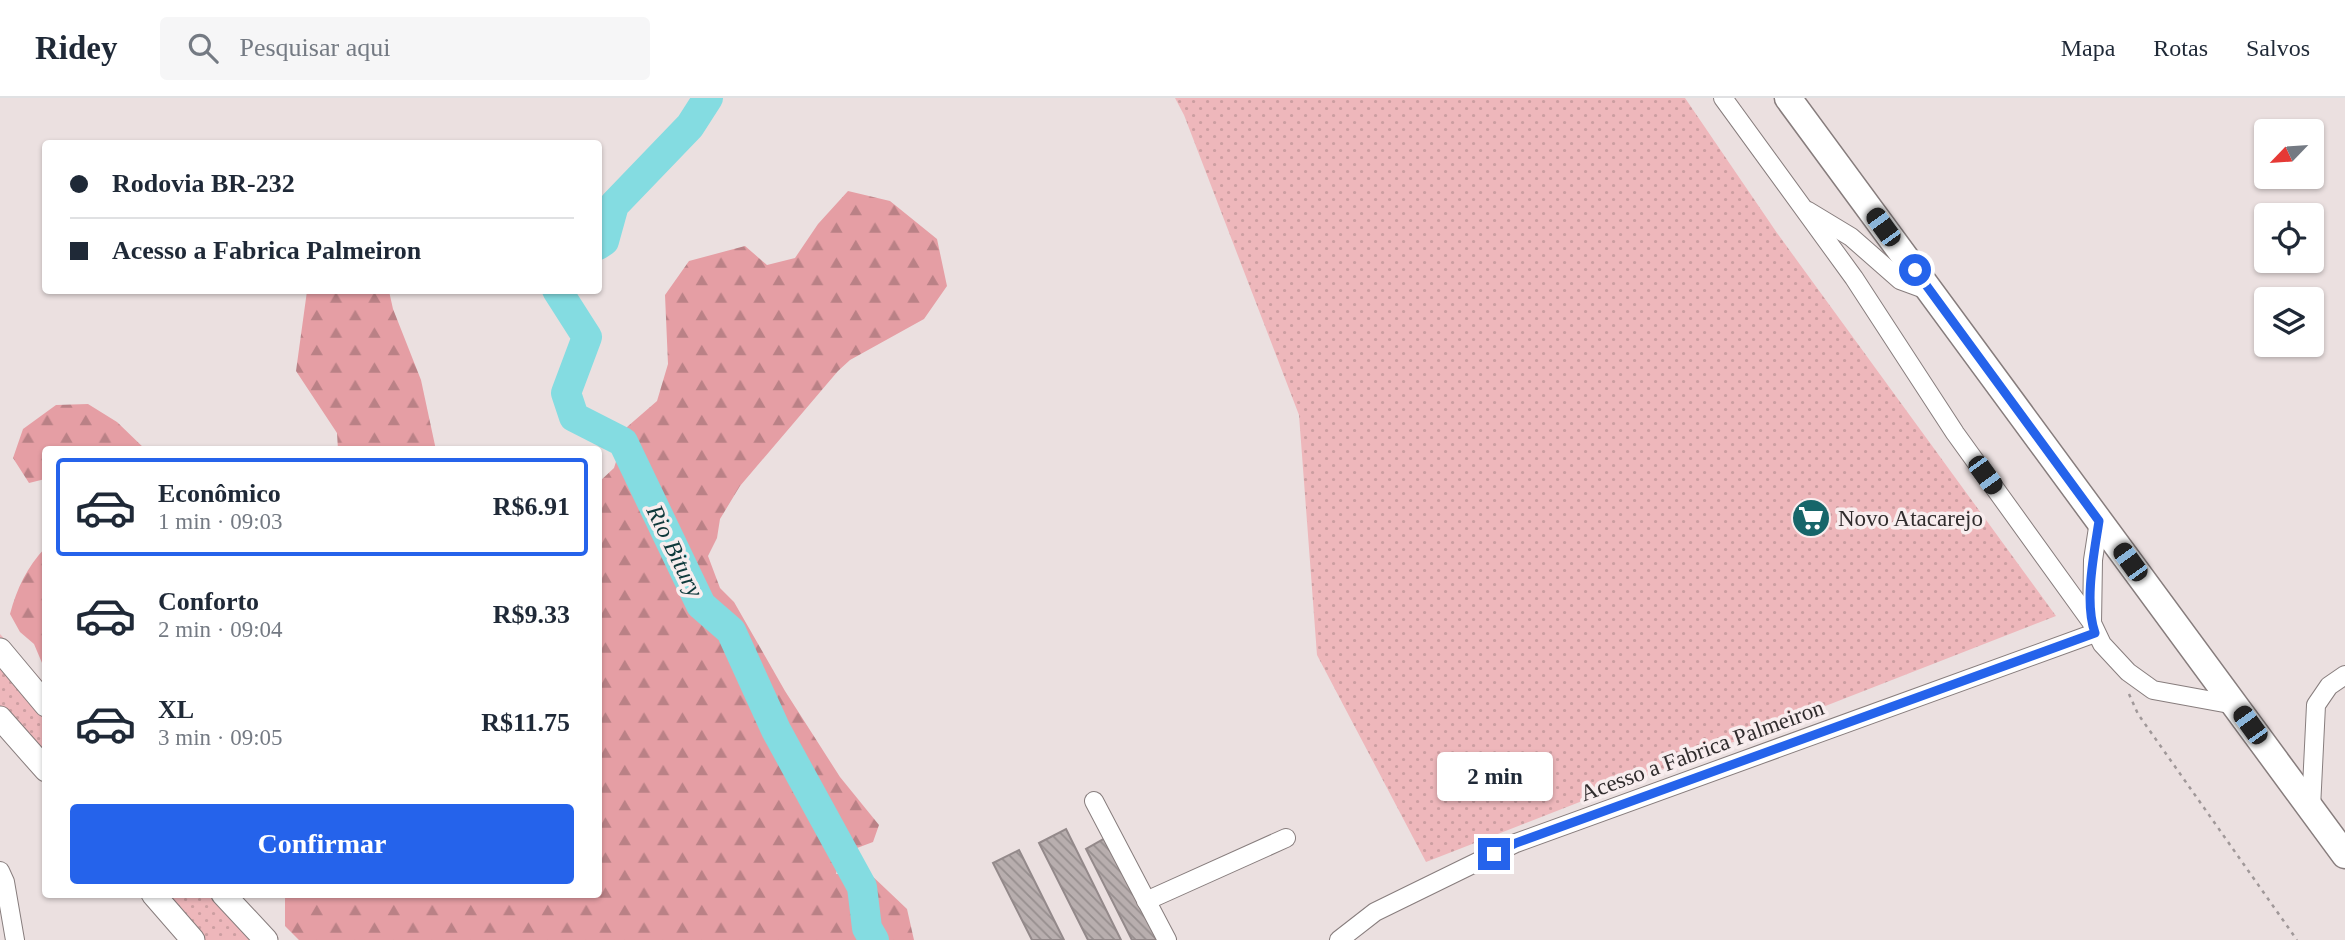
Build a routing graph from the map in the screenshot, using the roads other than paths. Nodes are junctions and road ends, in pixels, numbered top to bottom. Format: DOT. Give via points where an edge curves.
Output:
graph roads {
  1 [pos="1788,98"];
  2 [pos="1726,100"];
  3 [pos="1802,207"];
  4 [pos="1930,291"];
  5 [pos="2099,521"];
  6 [pos="2093,628"];
  7 [pos="0,650"];
  8 [pos="2345,675"];
  9 [pos="42,700"];
  10 [pos="2235,705"];
  11 [pos="0,719"];
  12 [pos="42,766"];
  13 [pos="1094,801"];
  14 [pos="2311,808"];
  15 [pos="1286,838"];
  16 [pos="2345,855"];
  17 [pos="0,871"];
  18 [pos="156,898"];
  19 [pos="227,898"];
  20 [pos="1146,901"];
  21 [pos="15,940"];
  22 [pos="193,940"];
  23 [pos="266,940"];
  24 [pos="1167,940"];
  25 [pos="1339,940"];
  1 -- 4 [label="highway"];
  2 -- 3 [label="street"];
  3 -- 4 [label="street" via="1851,237 1900,280"];
  3 -- 6 [label="street"];
  4 -- 5 [label="highway"];
  5 -- 6 [label="street" via="2092,560"];
  5 -- 10 [label="highway"];
  6 -- 10 [label="street" via="2127,672 2153,690"];
  6 -- 25 [label="street, Acesso a Fabrica Palmeiron" via="1516,843 1375,912"];
  7 -- 9 [label="main road"];
  8 -- 14 [label="street" via="2329,686 2316,705"];
  10 -- 14 [label="highway"];
  11 -- 12 [label="main road"];
  13 -- 20 [label="street"];
  14 -- 16 [label="highway"];
  15 -- 20 [label="street"];
  17 -- 21 [label="street"];
  18 -- 22 [label="main road"];
  19 -- 23 [label="main road"];
  20 -- 24 [label="street"];
}
